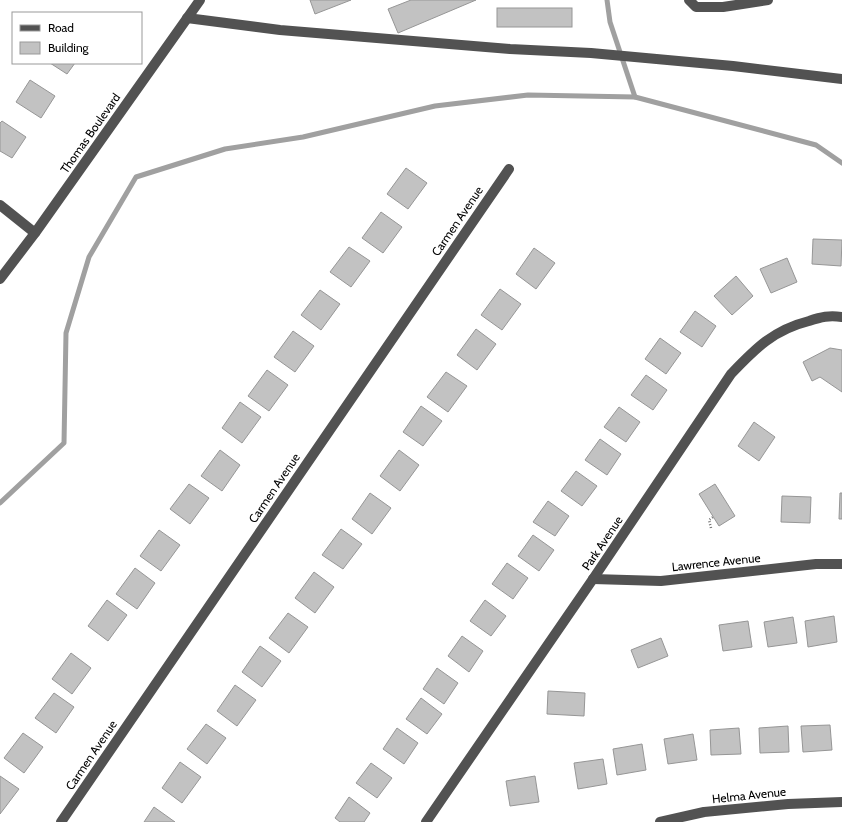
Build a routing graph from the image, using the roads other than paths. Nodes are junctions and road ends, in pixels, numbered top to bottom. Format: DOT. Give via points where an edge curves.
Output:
graph roads {
  1 [pos="200,0"];
  2 [pos="689,0"];
  3 [pos="768,0"];
  4 [pos="187,18"];
  5 [pos="842,79"];
  6 [pos="509,169"];
  7 [pos="0,205"];
  8 [pos="35,233"];
  9 [pos="0,279"];
  10 [pos="842,317"];
  11 [pos="842,564"];
  12 [pos="593,579"];
  13 [pos="842,802"];
  14 [pos="61,822"];
  15 [pos="426,822"];
  16 [pos="660,822"];
  1 -- 4 [label="street, Thomas Boulevard"];
  2 -- 3 [label="street" via="696,7 723,7"];
  4 -- 5 [label="street" via="280,30 591,53"];
  4 -- 8 [label="street, Thomas Boulevard"];
  6 -- 14 [label="street, Carmen Avenue"];
  7 -- 8 [label="street"];
  8 -- 9 [label="street, Thomas Boulevard"];
  10 -- 12 [label="street, Park Avenue" via="829,315 789,326 758,346 731,374"];
  11 -- 12 [label="street, Lawrence Avenue" via="816,564 661,581"];
  12 -- 15 [label="street, Park Avenue"];
  13 -- 16 [label="street, Helma Avenue" via="704,812"];
}
